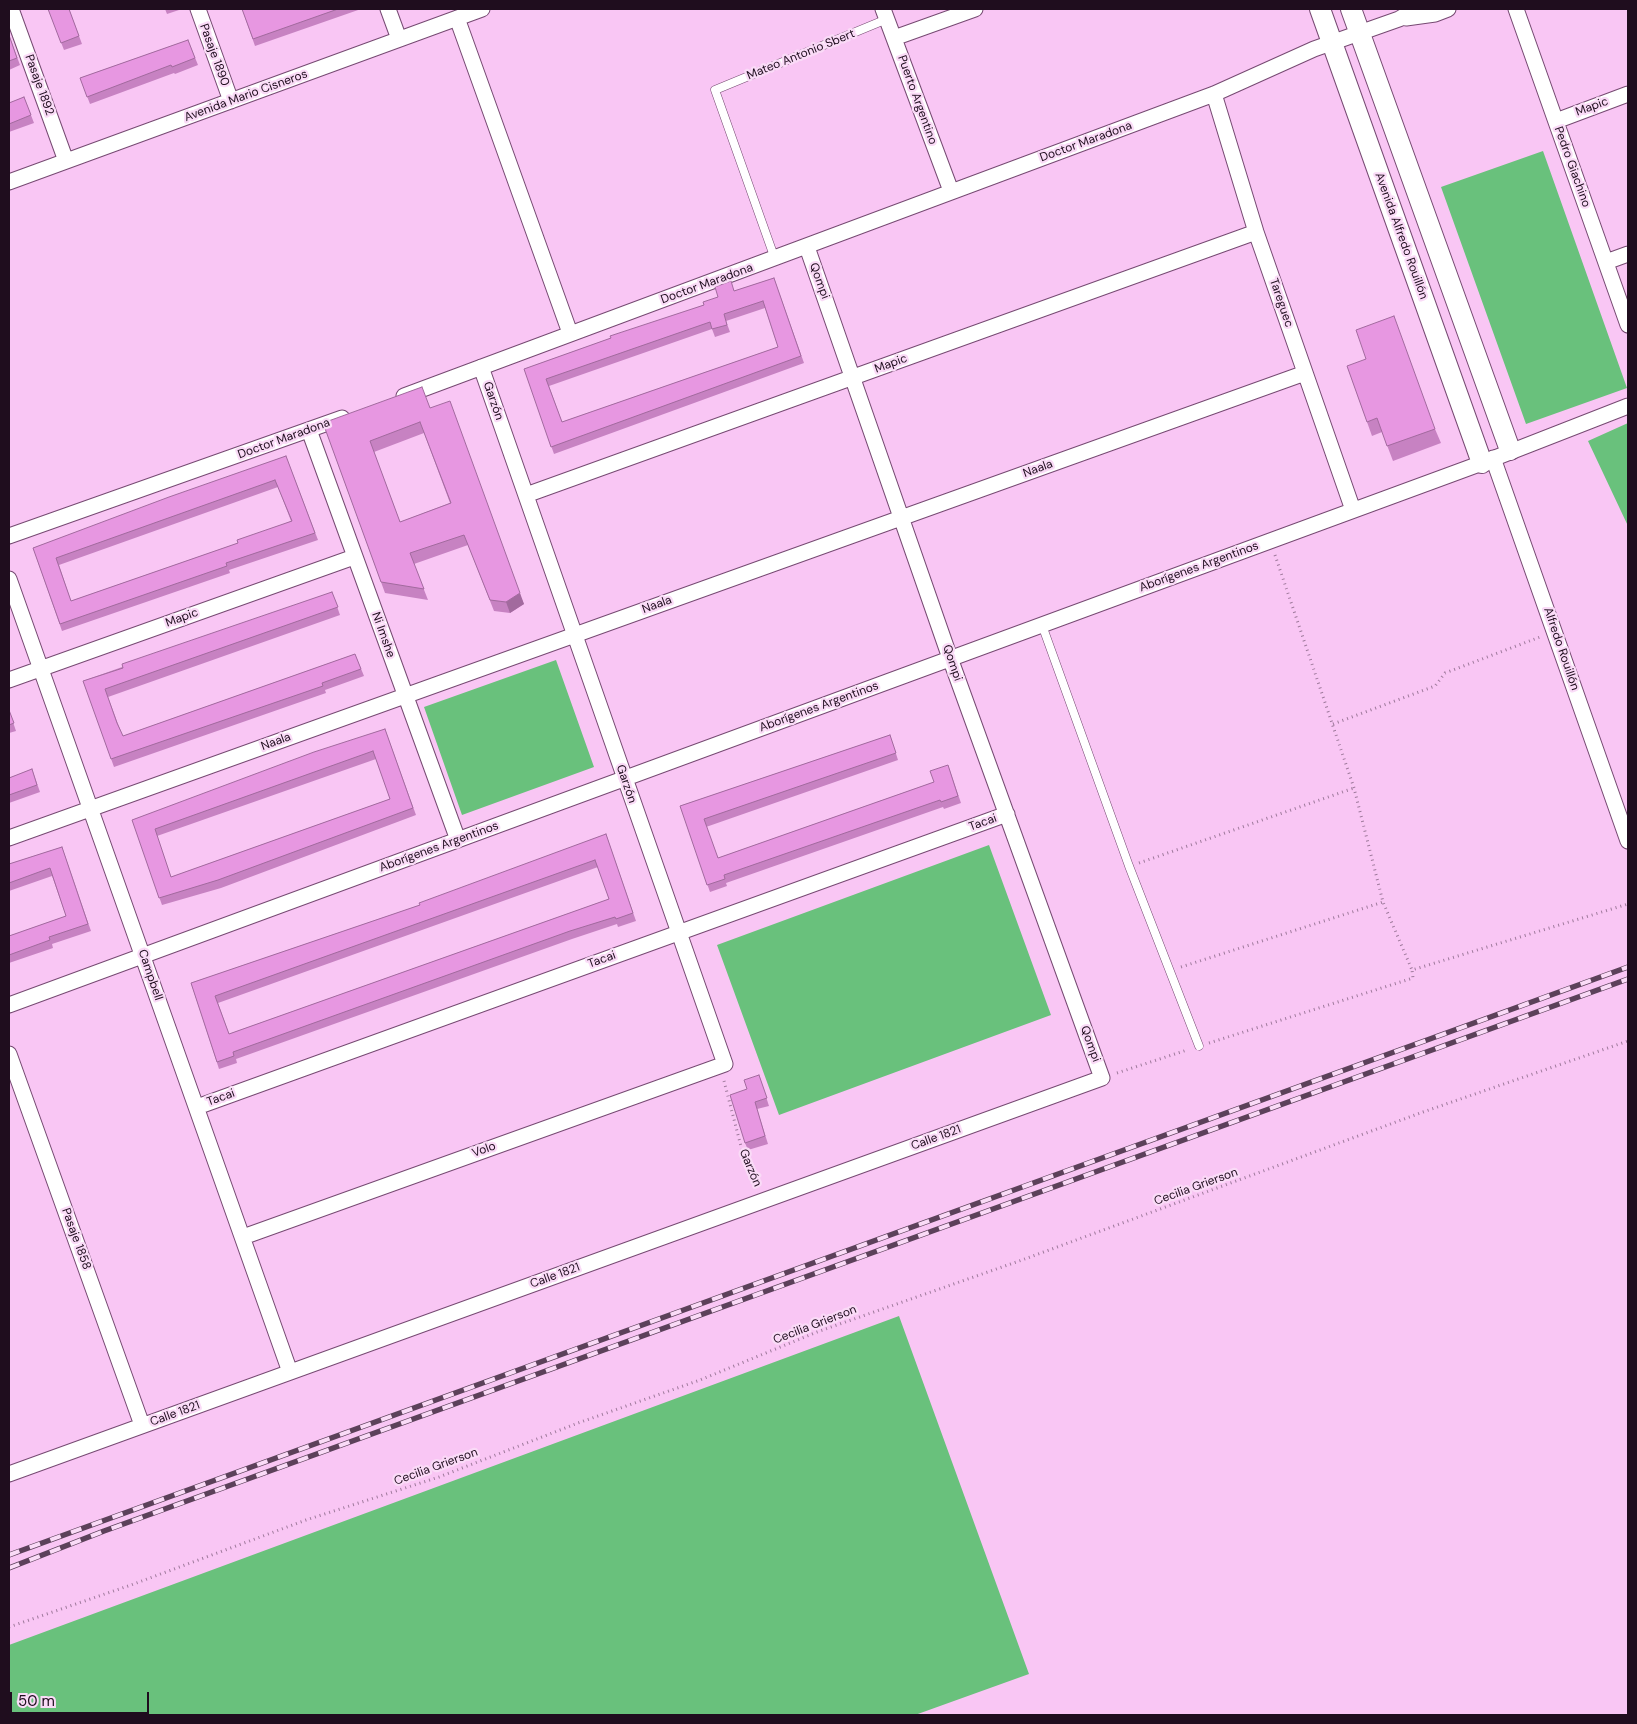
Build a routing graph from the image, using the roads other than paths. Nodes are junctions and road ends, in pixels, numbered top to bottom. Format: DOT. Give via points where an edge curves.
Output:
graph roads {
  1 [pos="11,9"];
  2 [pos="198,9"];
  3 [pos="388,9"];
  4 [pos="482,9"];
  5 [pos="975,9"];
  6 [pos="1320,9"];
  7 [pos="1351,9"];
  8 [pos="1416,9"];
  9 [pos="1448,9"];
  10 [pos="1516,9"];
  11 [pos="885,14"];
  12 [pos="457,18"];
  13 [pos="1399,19"];
  14 [pos="1359,33"];
  15 [pos="894,38"];
  16 [pos="399,40"];
  17 [pos="1332,43"];
  18 [pos="1214,94"];
  19 [pos="1628,94"];
  20 [pos="231,101"];
  21 [pos="1556,121"];
  22 [pos="66,161"];
  23 [pos="9,182"];
  24 [pos="951,191"];
  25 [pos="1256,232"];
  26 [pos="807,247"];
  27 [pos="1628,254"];
  28 [pos="775,259"];
  29 [pos="1606,262"];
  30 [pos="1628,325"];
  31 [pos="570,333"];
  32 [pos="481,368"];
  33 [pos="1305,374"];
  34 [pos="853,377"];
  35 [pos="390,400"];
  36 [pos="1628,406"];
  37 [pos="354,414"];
  38 [pos="309,430"];
  39 [pos="1495,457"];
  40 [pos="526,495"];
  41 [pos="1353,510"];
  42 [pos="903,518"];
  43 [pos="9,536"];
  44 [pos="354,557"];
  45 [pos="9,579"];
  46 [pos="1042,625"];
  47 [pos="575,635"];
  48 [pos="950,658"];
  49 [pos="42,668"];
  50 [pos="9,680"];
  51 [pos="405,696"];
  52 [pos="624,779"];
  53 [pos="91,808"];
  54 [pos="1007,814"];
  55 [pos="9,838"];
  56 [pos="458,840"];
  57 [pos="1628,841"];
  58 [pos="679,933"];
  59 [pos="144,956"];
  60 [pos="9,1006"];
  61 [pos="1199,1046"];
  62 [pos="9,1054"];
  63 [pos="725,1064"];
  64 [pos="1102,1078"];
  65 [pos="197,1107"];
  66 [pos="243,1237"];
  67 [pos="290,1372"];
  68 [pos="142,1425"];
  69 [pos="9,1474"];
  1 -- 22 [label="street, Pasaje 1892"];
  2 -- 20 [label="street, Pasaje 1890"];
  3 -- 16 [label="street"];
  4 -- 12 [label="street, Avenida Mario Cisneros"];
  5 -- 15 [label="street"];
  6 -- 17 [label="street, Avenida Alfredo Rouillón"];
  7 -- 14 [label="street"];
  8 -- 13 [label="street, Doctor Maradona"];
  9 -- 13 [label="street, Doctor Maradona"];
  10 -- 21 [label="street, Pedro Giachino"];
  11 -- 15 [label="street, Puerto Argentino"];
  11 -- 28 [label="lane, Mateo Antonio Sbert" via="714,90"];
  12 -- 16 [label="street, Avenida Mario Cisneros"];
  12 -- 31 [label="street"];
  13 -- 14 [label="street, Doctor Maradona"];
  14 -- 17 [label="street, Doctor Maradona"];
  14 -- 39 [label="street"];
  15 -- 24 [label="street, Puerto Argentino"];
  16 -- 20 [label="street, Avenida Mario Cisneros"];
  17 -- 18 [label="street, Doctor Maradona"];
  17 -- 39 [label="street, Avenida Alfredo Rouillón"];
  18 -- 24 [label="street, Doctor Maradona"];
  18 -- 25 [label="street, Tareguec"];
  19 -- 21 [label="street, Mapic"];
  20 -- 22 [label="street, Avenida Mario Cisneros"];
  21 -- 29 [label="street, Pedro Giachino"];
  22 -- 23 [label="street, Avenida Mario Cisneros"];
  24 -- 26 [label="street, Doctor Maradona"];
  25 -- 33 [label="street, Tareguec"];
  25 -- 34 [label="street, Mapic"];
  26 -- 28 [label="street, Doctor Maradona"];
  26 -- 34 [label="street, Qompi"];
  27 -- 29 [label="street"];
  28 -- 31 [label="street, Doctor Maradona"];
  29 -- 30 [label="street, Pedro Giachino"];
  31 -- 32 [label="street, Doctor Maradona"];
  32 -- 35 [label="street, Doctor Maradona"];
  32 -- 40 [label="street, Garzón"];
  33 -- 41 [label="street, Tareguec"];
  33 -- 42 [label="street, Naala"];
  34 -- 40 [label="street, Mapic"];
  34 -- 42 [label="street, Qompi"];
  36 -- 39 [label="street, Aborígenes Argentinos"];
  37 -- 38 [label="street, Doctor Maradona"];
  38 -- 43 [label="street, Doctor Maradona"];
  38 -- 44 [label="street, Ni Imshe"];
  39 -- 41 [label="street, Aborígenes Argentinos"];
  39 -- 57 [label="street, Alfredo Rouillón"];
  40 -- 47 [label="street, Garzón"];
  41 -- 46 [label="street, Aborígenes Argentinos"];
  42 -- 47 [label="street, Naala"];
  42 -- 48 [label="street, Qompi"];
  44 -- 49 [label="street, Mapic"];
  44 -- 51 [label="street, Ni Imshe"];
  45 -- 49 [label="street, Campbell"];
  46 -- 48 [label="street, Aborígenes Argentinos"];
  46 -- 61 [label="lane" via="1129,866"];
  47 -- 51 [label="street, Naala"];
  47 -- 52 [label="street, Garzón"];
  48 -- 52 [label="street, Aborígenes Argentinos"];
  48 -- 54 [label="street, Qompi"];
  49 -- 50 [label="street, Mapic"];
  49 -- 53 [label="street, Campbell"];
  51 -- 53 [label="street, Naala"];
  51 -- 56 [label="street, Ni Imshe"];
  52 -- 56 [label="street, Aborígenes Argentinos"];
  52 -- 58 [label="street, Garzón"];
  53 -- 55 [label="street, Naala"];
  53 -- 59 [label="street, Campbell"];
  54 -- 58 [label="street, Tacai"];
  54 -- 64 [label="street, Qompi"];
  56 -- 59 [label="street, Aborígenes Argentinos"];
  58 -- 63 [label="street, Garzón"];
  58 -- 65 [label="street, Tacai"];
  59 -- 60 [label="street, Aborígenes Argentinos"];
  59 -- 65 [label="street, Campbell"];
  62 -- 68 [label="street, Pasaje 1858"];
  63 -- 66 [label="street, Volo"];
  64 -- 67 [label="street, Calle 1821"];
  65 -- 66 [label="street, Campbell"];
  66 -- 67 [label="street, Campbell"];
  67 -- 68 [label="street, Calle 1821"];
  68 -- 69 [label="street, Calle 1821"];
}
